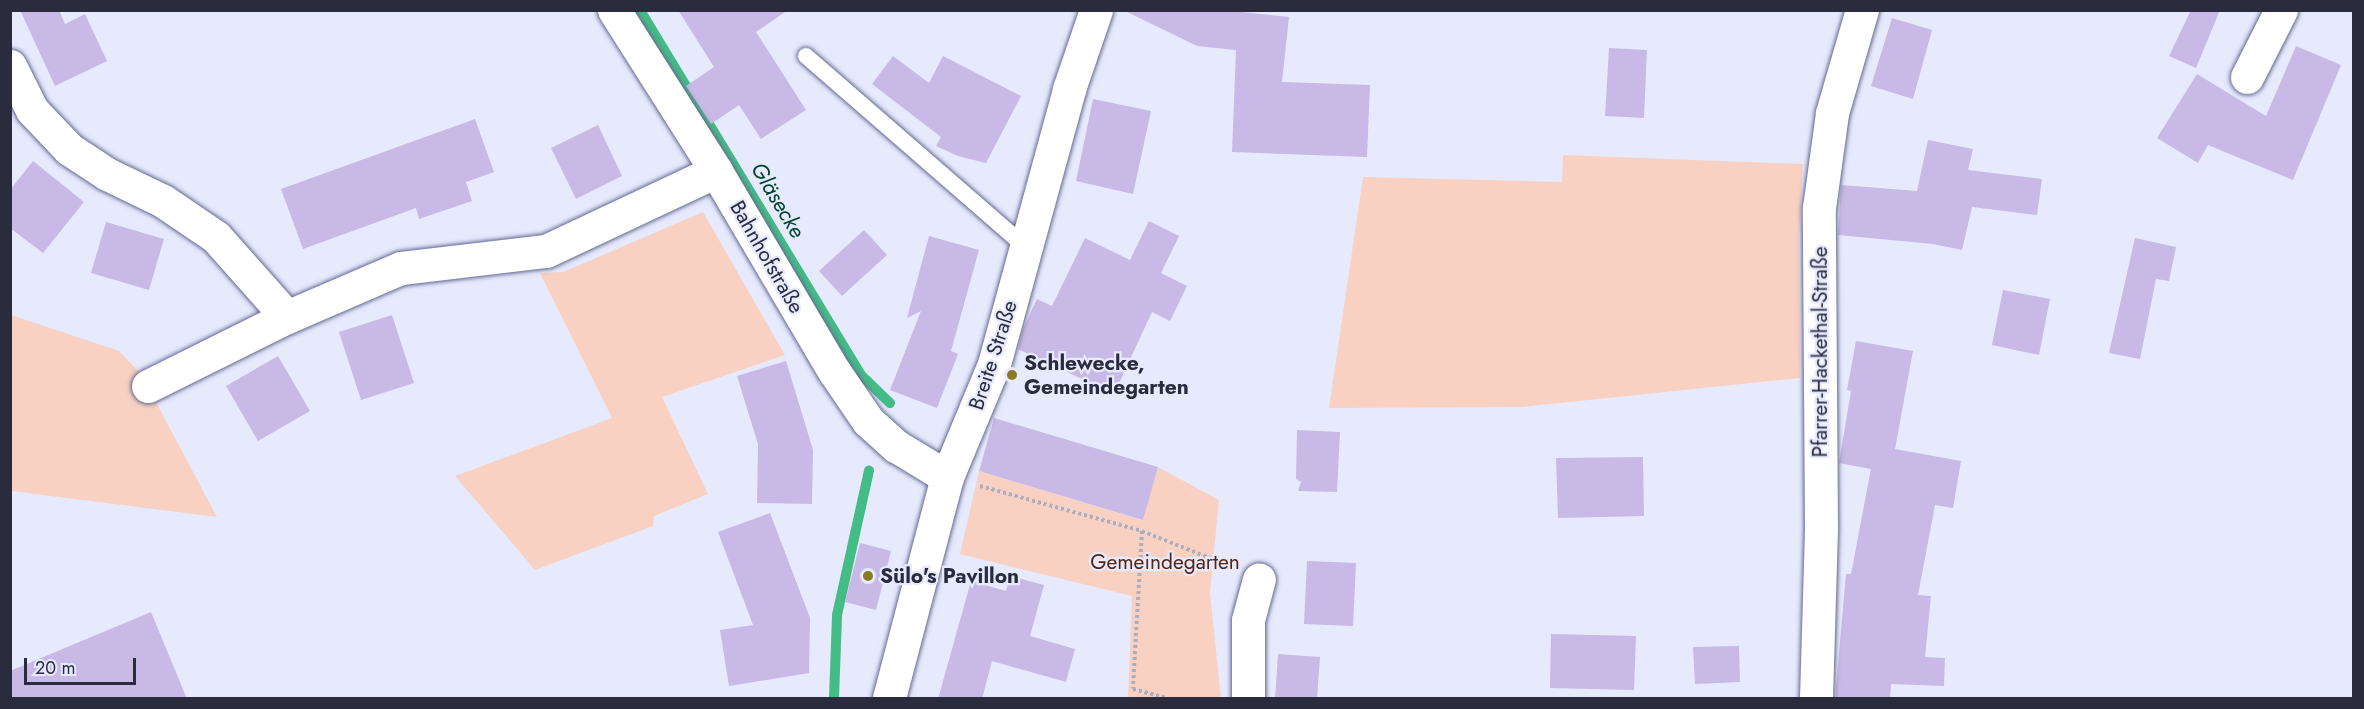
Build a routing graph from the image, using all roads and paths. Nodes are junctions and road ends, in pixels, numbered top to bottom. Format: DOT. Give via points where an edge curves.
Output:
graph roads {
  1 [pos="614,10"];
  2 [pos="1096,10"];
  3 [pos="1862,10"];
  4 [pos="2281,10"];
  5 [pos="806,56"];
  6 [pos="10,66"];
  7 [pos="2247,77"];
  8 [pos="716,171"];
  9 [pos="1026,247"];
  10 [pos="286,317"];
  11 [pos="148,386"];
  12 [pos="947,477"];
  13 [pos="1142,531"];
  14 [pos="1259,579"];
  15 [pos="889,699"];
  16 [pos="1166,699"];
  17 [pos="1248,699"];
  18 [pos="1816,699"];
  1 -- 8 [label="street, Bahnhofstraße"];
  2 -- 9 [label="street, Breite Straße" via="1069,88"];
  3 -- 18 [label="street, Pfarrer-Hackethal-Straße" via="1832,113 1819,208 1821,527"];
  4 -- 7 [label="street"];
  5 -- 9 [label="lane"];
  6 -- 10 [label="street" via="32,110 69,149 107,174 164,201 216,237"];
  8 -- 10 [label="street" via="546,251 401,268"];
  8 -- 12 [label="street, Bahnhofstraße" via="834,371 868,421 896,446"];
  9 -- 12 [label="street, Breite Straße" via="994,364"];
  10 -- 11 [label="street"];
  12 -- 13 [label="path"];
  12 -- 15 [label="street, Breite Straße"];
  13 -- 14 [label="path"];
  13 -- 16 [label="path" via="1133,689"];
  14 -- 17 [label="street" via="1248,620"];
}
